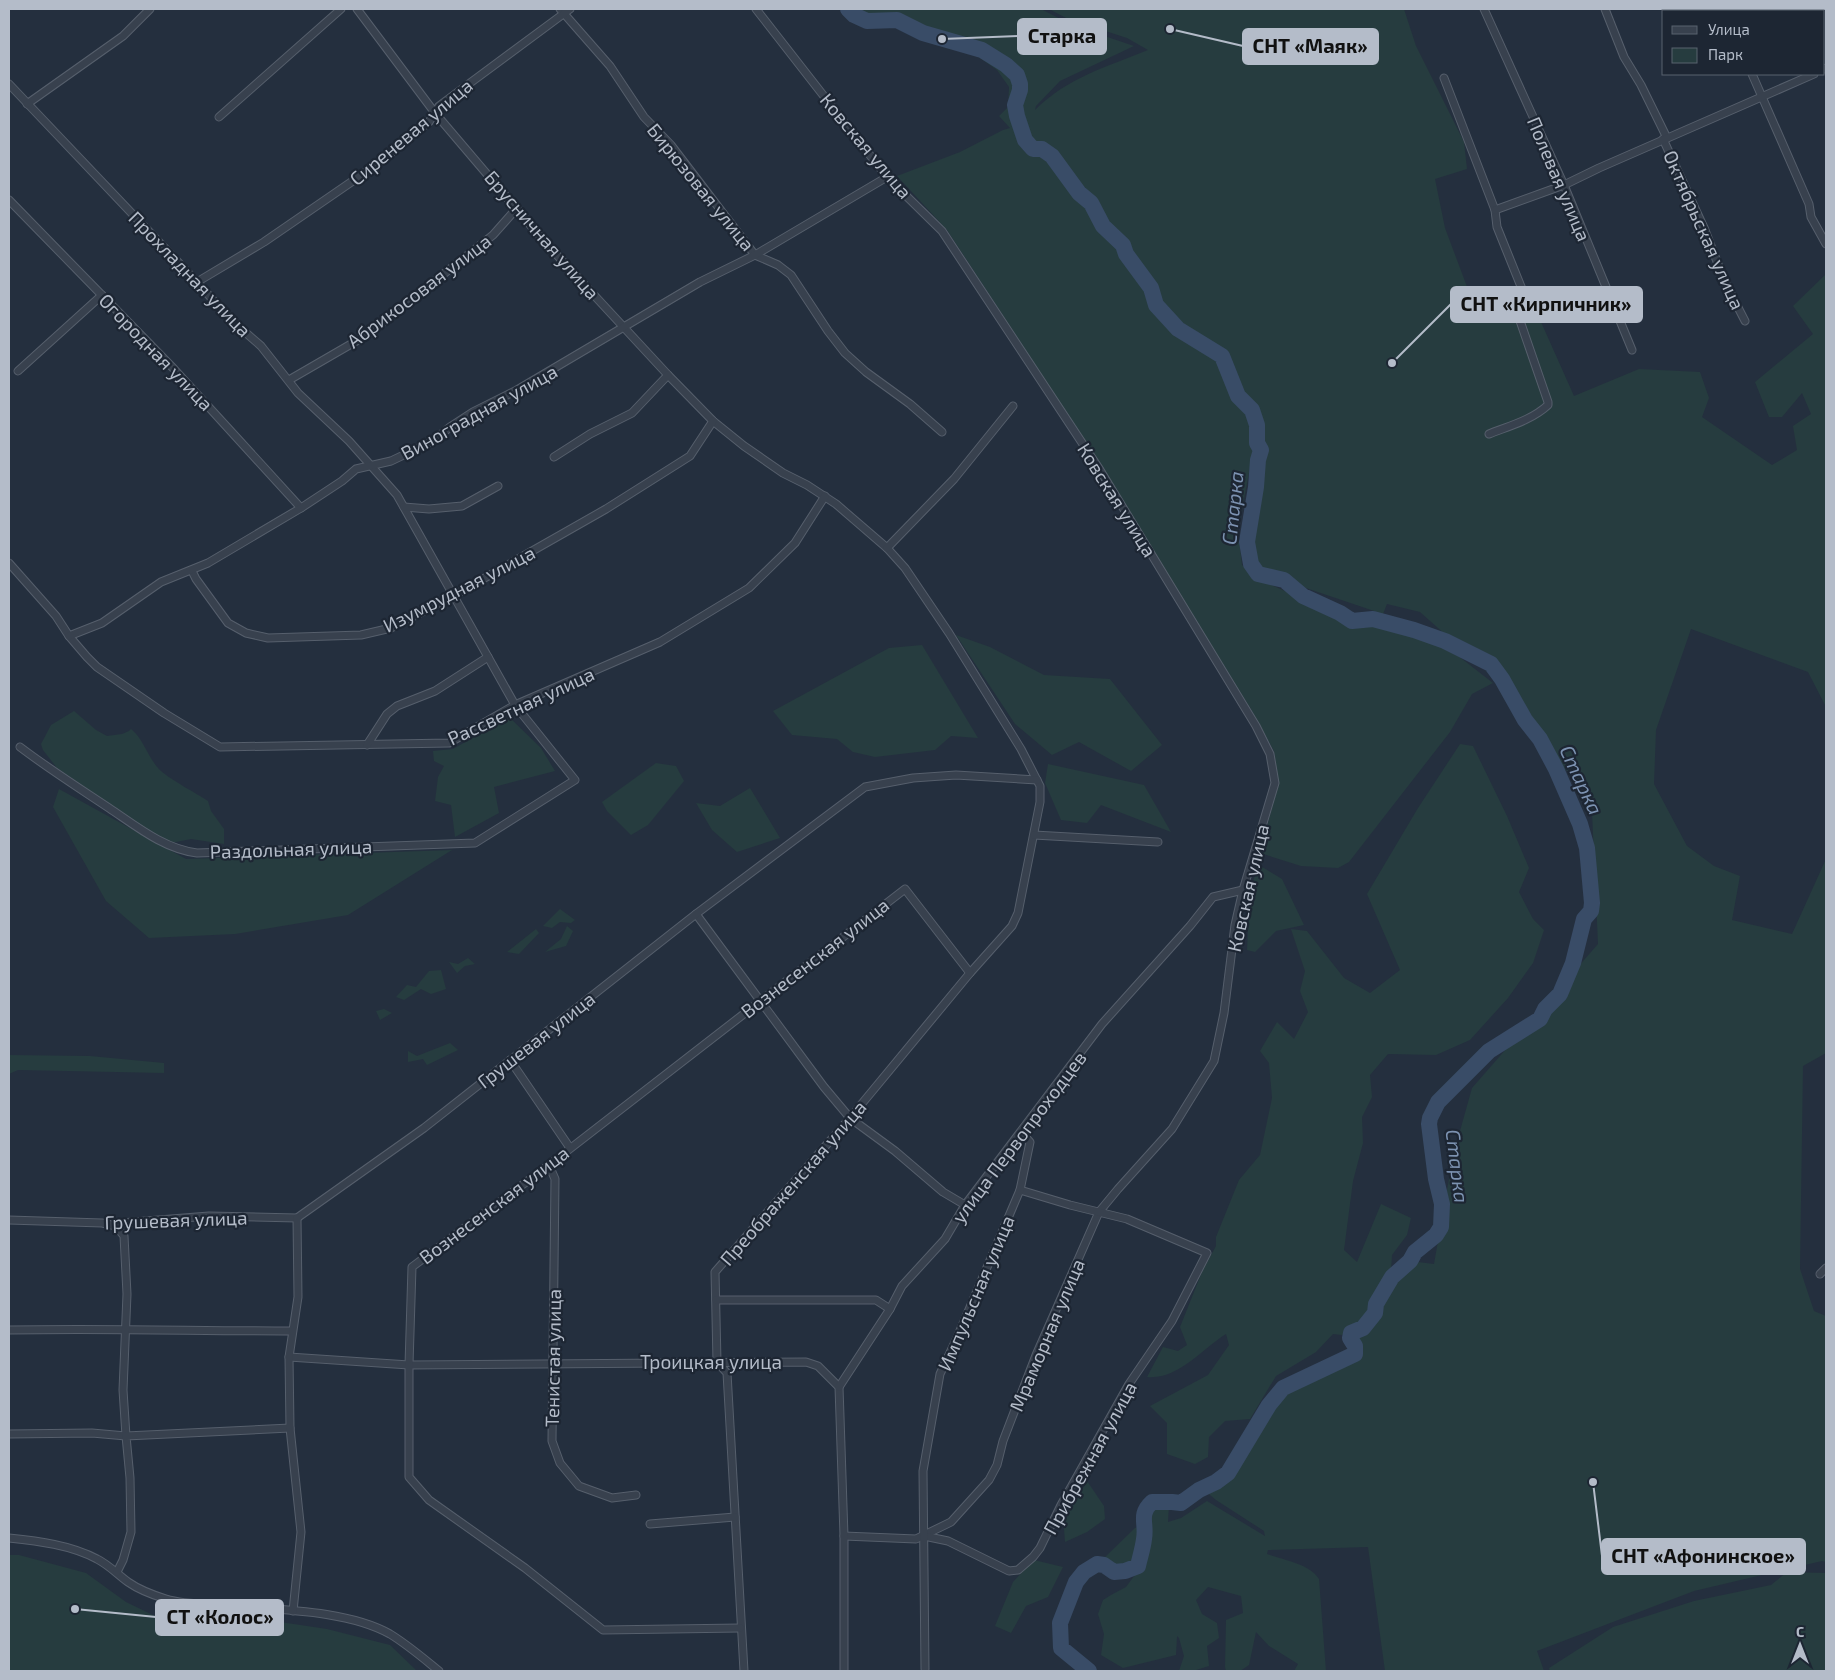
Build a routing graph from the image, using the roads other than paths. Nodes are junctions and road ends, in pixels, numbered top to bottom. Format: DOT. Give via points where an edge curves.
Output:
graph roads {
  1 [pos="150,9"];
  2 [pos="341,9"];
  3 [pos="357,9"];
  4 [pos="756,9"];
  5 [pos="1484,9"];
  6 [pos="1605,9"];
  7 [pos="565,10"];
  8 [pos="1752,75"];
  9 [pos="1812,75"];
  10 [pos="1444,78"];
  11 [pos="9,84"];
  12 [pos="1762,96"];
  13 [pos="28,104"];
  14 [pos="435,113"];
  15 [pos="219,117"];
  16 [pos="1665,139"];
  17 [pos="887,177"];
  18 [pos="1564,185"];
  19 [pos="9,200"];
  20 [pos="517,208"];
  21 [pos="1495,210"];
  22 [pos="1826,244"];
  23 [pos="755,255"];
  24 [pos="197,282"];
  25 [pos="102,295"];
  26 [pos="1744,321"];
  27 [pos="624,328"];
  28 [pos="1632,350"];
  29 [pos="18,371"];
  30 [pos="668,375"];
  31 [pos="288,380"];
  32 [pos="1013,406"];
  33 [pos="713,421"];
  34 [pos="942,432"];
  35 [pos="1489,434"];
  36 [pos="554,457"];
  37 [pos="370,465"];
  38 [pos="498,486"];
  39 [pos="825,496"];
  40 [pos="404,507"];
  41 [pos="301,508"];
  42 [pos="887,548"];
  43 [pos="9,563"];
  44 [pos="192,571"];
  45 [pos="453,596"];
  46 [pos="69,636"];
  47 [pos="488,657"];
  48 [pos="515,705"];
  49 [pos="367,745"];
  50 [pos="20,747"];
  51 [pos="575,780"];
  52 [pos="1037,780"];
  53 [pos="1034,835"];
  54 [pos="1158,842"];
  55 [pos="1244,890"];
  56 [pos="696,914"];
  57 [pos="970,973"];
  58 [pos="760,1000"];
  59 [pos="510,1060"];
  60 [pos="1214,1060"];
  61 [pos="850,1118"];
  62 [pos="1021,1132"];
  63 [pos="570,1148"];
  64 [pos="549,1165"];
  65 [pos="1020,1190"];
  66 [pos="965,1205"];
  67 [pos="1099,1212"];
  68 [pos="297,1218"];
  69 [pos="9,1220"];
  70 [pos="116,1226"];
  71 [pos="1826,1268"];
  72 [pos="1820,1274"];
  73 [pos="716,1300"];
  74 [pos="890,1309"];
  75 [pos="9,1330"];
  76 [pos="124,1331"];
  77 [pos="292,1331"];
  78 [pos="289,1357"];
  79 [pos="718,1362"];
  80 [pos="554,1363"];
  81 [pos="409,1364"];
  82 [pos="839,1387"];
  83 [pos="290,1428"];
  84 [pos="9,1434"];
  85 [pos="126,1436"];
  86 [pos="636,1495"];
  87 [pos="734,1517"];
  88 [pos="650,1524"];
  89 [pos="844,1536"];
  90 [pos="924,1536"];
  91 [pos="9,1538"];
  92 [pos="117,1572"];
  93 [pos="293,1611"];
  94 [pos="740,1628"];
  95 [pos="925,1669"];
  96 [pos="439,1671"];
  97 [pos="744,1671"];
  98 [pos="844,1671"];
  1 -- 13 [label="street" via="123,36"];
  2 -- 15 [label="street"];
  3 -- 14 [label="street, Брусничная улица"];
  4 -- 17 [label="street, Ковская улица"];
  5 -- 18 [label="street, Полевая улица"];
  6 -- 16 [label="street, Октябрьская улица" via="1624,57 1641,85"];
  7 -- 14 [label="street, Сиреневая улица" via="552,24 439,106"];
  7 -- 23 [label="street, Бирюзовая улица" via="610,66 644,117 671,145"];
  8 -- 12 [label="street"];
  9 -- 12 [label="street"];
  10 -- 21 [label="street"];
  11 -- 13 [label="street, Прохладная улица"];
  12 -- 16 [label="street"];
  12 -- 22 [label="street" via="1809,204 1811,217"];
  13 -- 24 [label="street, Прохладная улица"];
  14 -- 20 [label="street, Брусничная улица"];
  14 -- 24 [label="street, Сиреневая улица" via="429,122 376,165 264,242"];
  16 -- 18 [label="street"];
  16 -- 26 [label="street, Октябрьская улица"];
  17 -- 23 [label="street, Виноградная улица"];
  17 -- 55 [label="street, Ковская улица" via="942,231 1100,470 1270,754 1275,783"];
  18 -- 21 [label="street"];
  18 -- 28 [label="street, Полевая улица"];
  19 -- 25 [label="street, Огородная улица"];
  20 -- 27 [label="street, Брусничная улица"];
  20 -- 31 [label="street, Абрикосовая улица" via="493,235 365,336"];
  21 -- 35 [label="street" via="1497,227 1525,298 1516,312 1548,405"];
  23 -- 27 [label="street, Виноградная улица" via="700,282"];
  23 -- 34 [label="street, Бирюзовая улица" via="791,274 846,353"];
  24 -- 31 [label="street, Прохладная улица" via="229,318 261,346"];
  25 -- 29 [label="street"];
  25 -- 41 [label="street, Огородная улица"];
  27 -- 30 [label="street, Брусничная улица"];
  27 -- 37 [label="street, Виноградная улица" via="518,390 473,412 433,441 390,461"];
  30 -- 33 [label="street, Брусничная улица"];
  30 -- 36 [label="street" via="632,413"];
  31 -- 37 [label="street, Прохладная улица"];
  32 -- 42 [label="street" via="954,479"];
  33 -- 39 [label="street, Брусничная улица" via="784,473"];
  33 -- 45 [label="street, Изумрудная улица" via="690,456 606,510"];
  37 -- 40 [label="street, Прохладная улица" via="398,495"];
  37 -- 41 [label="street, Виноградная улица" via="356,469"];
  38 -- 40 [label="street" via="462,506"];
  39 -- 42 [label="street, Брусничная улица"];
  39 -- 48 [label="street, Рассветная улица" via="795,544 749,588 660,642"];
  40 -- 45 [label="street, Прохладная улица"];
  41 -- 44 [label="street, Виноградная улица"];
  42 -- 52 [label="street, Брусничная улица" via="921,590 949,633"];
  43 -- 46 [label="street, Рассветная улица" via="56,616"];
  44 -- 45 [label="street, Изумрудная улица" via="228,623 246,633 268,638 361,635 391,628"];
  44 -- 46 [label="street, Виноградная улица" via="161,582 102,624"];
  45 -- 47 [label="street, Прохладная улица"];
  46 -- 49 [label="street, Рассветная улица" via="97,667 220,747"];
  47 -- 48 [label="street, Прохладная улица"];
  47 -- 49 [label="street" via="435,691 397,706 387,714"];
  48 -- 49 [label="street, Рассветная улица" via="449,744"];
  48 -- 51 [label="street, Прохладная улица"];
  50 -- 51 [label="street, Раздольная улица" via="159,840 197,853 475,843"];
  52 -- 53 [label="street, Преображенская улица" via="1040,802"];
  52 -- 56 [label="street, Грушевая улица" via="956,775 913,778 866,787"];
  53 -- 54 [label="street"];
  53 -- 57 [label="street, Преображенская улица" via="1018,914 1012,926"];
  55 -- 60 [label="street, Ковская улица"];
  55 -- 62 [label="street, улица Первопроходцев" via="1213,897 1102,1024"];
  56 -- 58 [label="street"];
  56 -- 59 [label="street, Грушевая улица"];
  57 -- 58 [label="street, Вознесенская улица" via="905,889"];
  57 -- 61 [label="street, Преображенская улица"];
  58 -- 61 [label="street"];
  58 -- 63 [label="street, Вознесенская улица"];
  59 -- 63 [label="street"];
  59 -- 68 [label="street, Грушевая улица" via="424,1128"];
  60 -- 67 [label="street, Мраморная улица" via="1172,1129"];
  61 -- 66 [label="street" via="943,1192"];
  61 -- 73 [label="street, Преображенская улица" via="715,1272"];
  62 -- 65 [label="street, Импульсная улица" via="1030,1142"];
  62 -- 66 [label="street, улица Первопроходцев"];
  63 -- 64 [label="street, Вознесенская улица"];
  64 -- 80 [label="street, Тенистая улица" via="555,1179"];
  64 -- 81 [label="street, Вознесенская улица" via="412,1267"];
  65 -- 67 [label="street"];
  65 -- 90 [label="street, Импульсная улица" via="940,1374 923,1471"];
  66 -- 74 [label="street, улица Первопроходцев" via="945,1239 902,1286"];
  67 -- 90 [label="street, Мраморная улица" via="1036,1355 989,1480 951,1522"];
  67 -- 90 [label="street, Прибрежная улица" via="1128,1220 1207,1253 1172,1320 1129,1384 1033,1557 1018,1570 1009,1571 948,1541"];
  68 -- 70 [label="street, Грушевая улица" via="209,1216"];
  68 -- 77 [label="street" via="298,1297"];
  69 -- 70 [label="street, Грушевая улица"];
  70 -- 76 [label="street" via="124,1236"];
  71 -- 72 [label="street"];
  73 -- 74 [label="street" via="876,1300"];
  73 -- 79 [label="street, Преображенская улица"];
  74 -- 82 [label="street, улица Первопроходцев"];
  75 -- 76 [label="street"];
  76 -- 77 [label="street"];
  76 -- 85 [label="street"];
  77 -- 78 [label="street"];
  78 -- 81 [label="street, Троицкая улица"];
  78 -- 83 [label="street"];
  79 -- 80 [label="street, Троицкая улица"];
  79 -- 82 [label="street, Троицкая улица" via="806,1362 818,1366"];
  79 -- 87 [label="street, Преображенская улица" via="727,1373"];
  80 -- 81 [label="street, Троицкая улица"];
  80 -- 86 [label="street, Тенистая улица" via="552,1441 560,1463 580,1486 612,1498"];
  81 -- 94 [label="street, Вознесенская улица" via="409,1477 429,1500 603,1630"];
  82 -- 89 [label="street"];
  83 -- 85 [label="street"];
  83 -- 93 [label="street" via="301,1532"];
  84 -- 85 [label="street"];
  85 -- 92 [label="street" via="130,1532"];
  87 -- 88 [label="street"];
  87 -- 94 [label="street, Преображенская улица"];
  89 -- 90 [label="street, Мраморная улица" via="916,1539"];
  89 -- 98 [label="street"];
  90 -- 95 [label="street, Импульсная улица"];
  91 -- 92 [label="street" via="78,1550"];
  92 -- 93 [label="street" via="128,1582 167,1600"];
  93 -- 96 [label="street" via="367,1624 408,1646"];
  94 -- 97 [label="street, Преображенская улица"];
}
